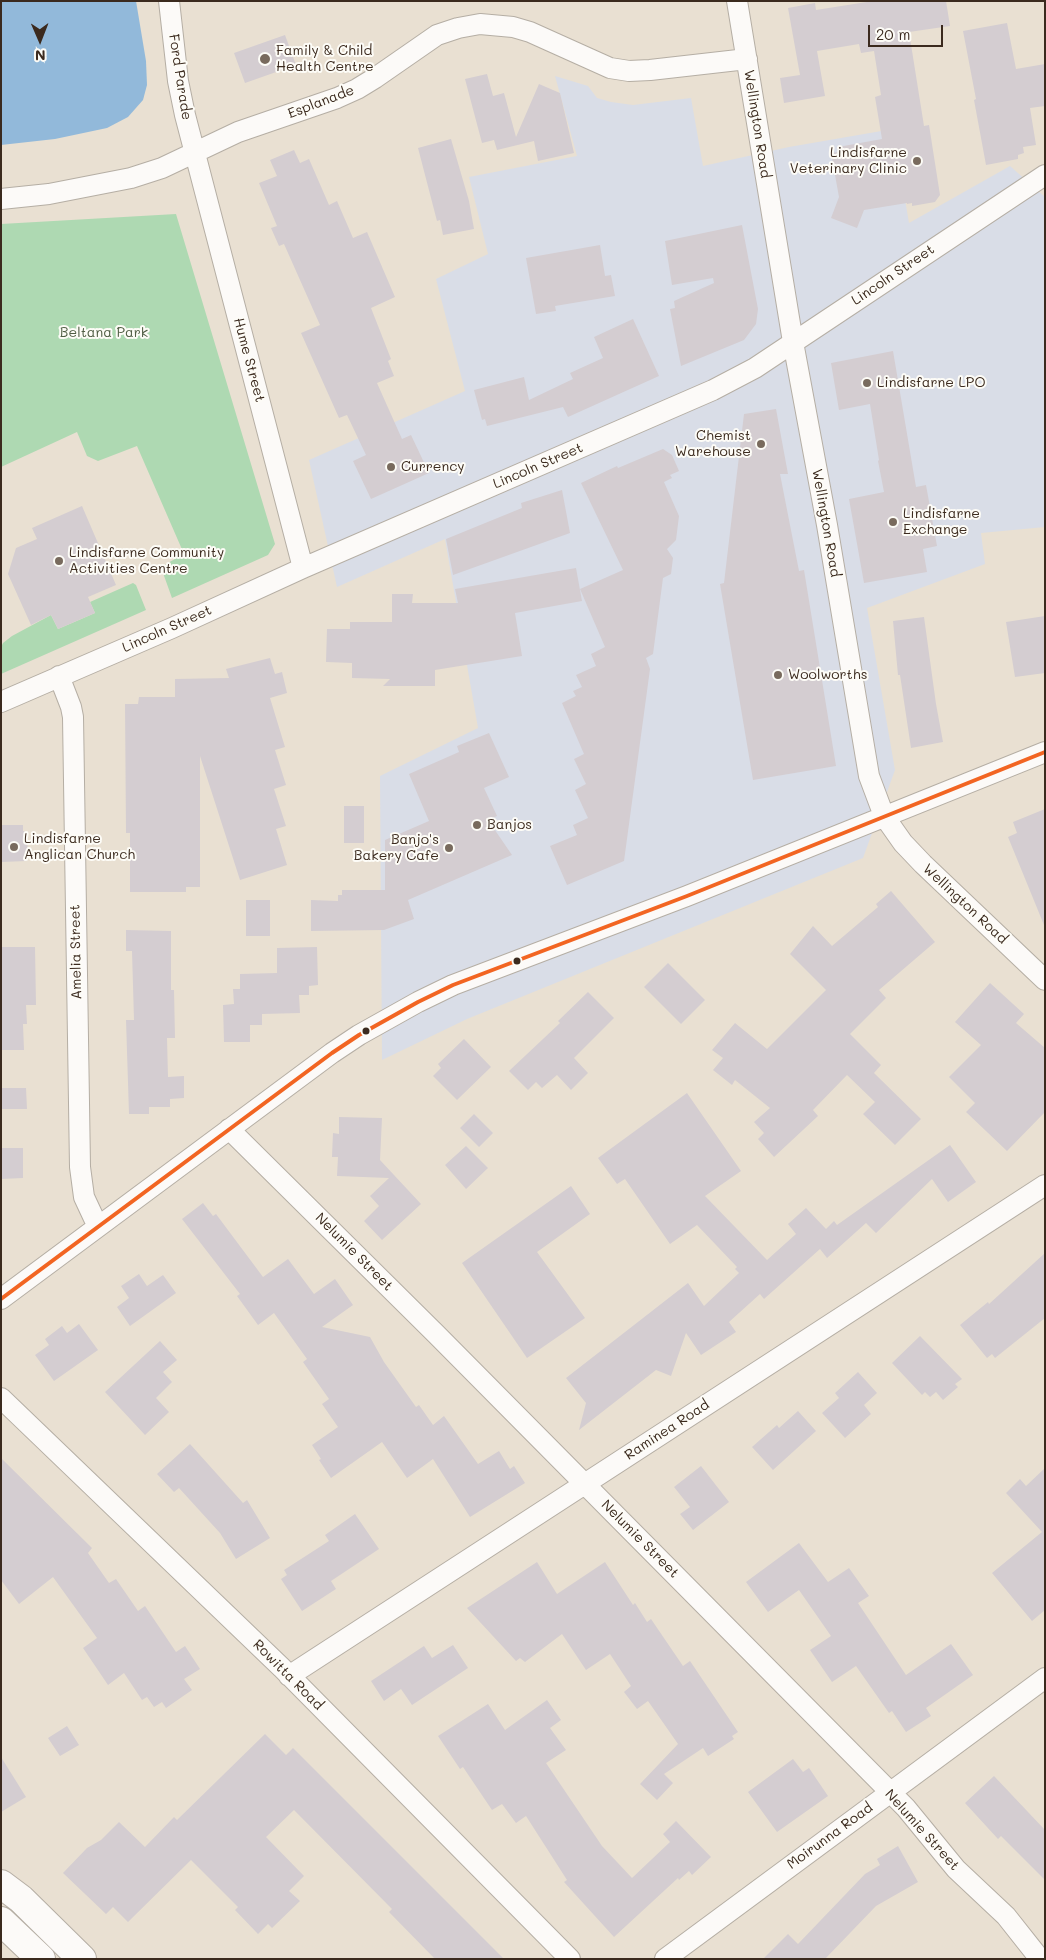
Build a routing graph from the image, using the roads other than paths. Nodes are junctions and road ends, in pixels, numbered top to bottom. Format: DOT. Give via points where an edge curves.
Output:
graph roads {
  1 [pos="169,1"];
  2 [pos="737,1"];
  3 [pos="747,58"];
  4 [pos="195,152"];
  5 [pos="1045,175"];
  6 [pos="1,199"];
  7 [pos="793,342"];
  8 [pos="303,568"];
  9 [pos="59,676"];
  10 [pos="1,702"];
  11 [pos="1045,752"];
  12 [pos="884,816"];
  13 [pos="1045,980"];
  14 [pos="230,1129"];
  15 [pos="1045,1185"];
  16 [pos="98,1227"];
  17 [pos="1,1299"];
  18 [pos="1,1398"];
  19 [pos="586,1484"];
  20 [pos="289,1676"];
  21 [pos="1045,1678"];
  22 [pos="889,1793"];
  23 [pos="1,1884"];
  24 [pos="1,1921"];
  25 [pos="41,1959"];
  26 [pos="82,1959"];
  27 [pos="570,1959"];
  28 [pos="665,1959"];
  29 [pos="1040,1959"];
  1 -- 4 [label="street, Ford Parade" via="178,82"];
  2 -- 3 [label="street, Wellington Road"];
  3 -- 4 [label="street, Esplanade" via="629,71 610,68 530,32 480,24 437,35 376,78 337,98 238,132"];
  3 -- 7 [label="street, Wellington Road"];
  4 -- 6 [label="street, Esplanade" via="162,168 130,178 49,194"];
  4 -- 8 [label="street, Hume Street"];
  5 -- 7 [label="street, Lincoln Street"];
  7 -- 8 [label="street, Lincoln Street" via="755,368 713,390"];
  7 -- 12 [label="street, Wellington Road" via="865,759 874,794"];
  8 -- 9 [label="street, Lincoln Street"];
  9 -- 10 [label="street, Lincoln Street"];
  9 -- 16 [label="street, Amelia Street" via="73,717 79,1157 84,1197"];
  11 -- 12 [label="street"];
  12 -- 13 [label="street, Wellington Road" via="923,864"];
  12 -- 14 [label="street" via="687,896 453,985 359,1035"];
  14 -- 16 [label="street"];
  14 -- 19 [label="street, Nelumie Street"];
  15 -- 19 [label="street, Raminea Road"];
  16 -- 17 [label="street"];
  18 -- 20 [label="street, Rowitta Road"];
  19 -- 20 [label="street, Raminea Road"];
  19 -- 22 [label="street, Nelumie Street"];
  20 -- 27 [label="street, Rowitta Road"];
  21 -- 22 [label="street, Moirunna Road"];
  22 -- 28 [label="street, Moirunna Road"];
  22 -- 29 [label="street, Nelumie Street" via="956,1869 1006,1916"];
  23 -- 26 [label="main road" via="21,1899"];
  24 -- 25 [label="main road"];
}
